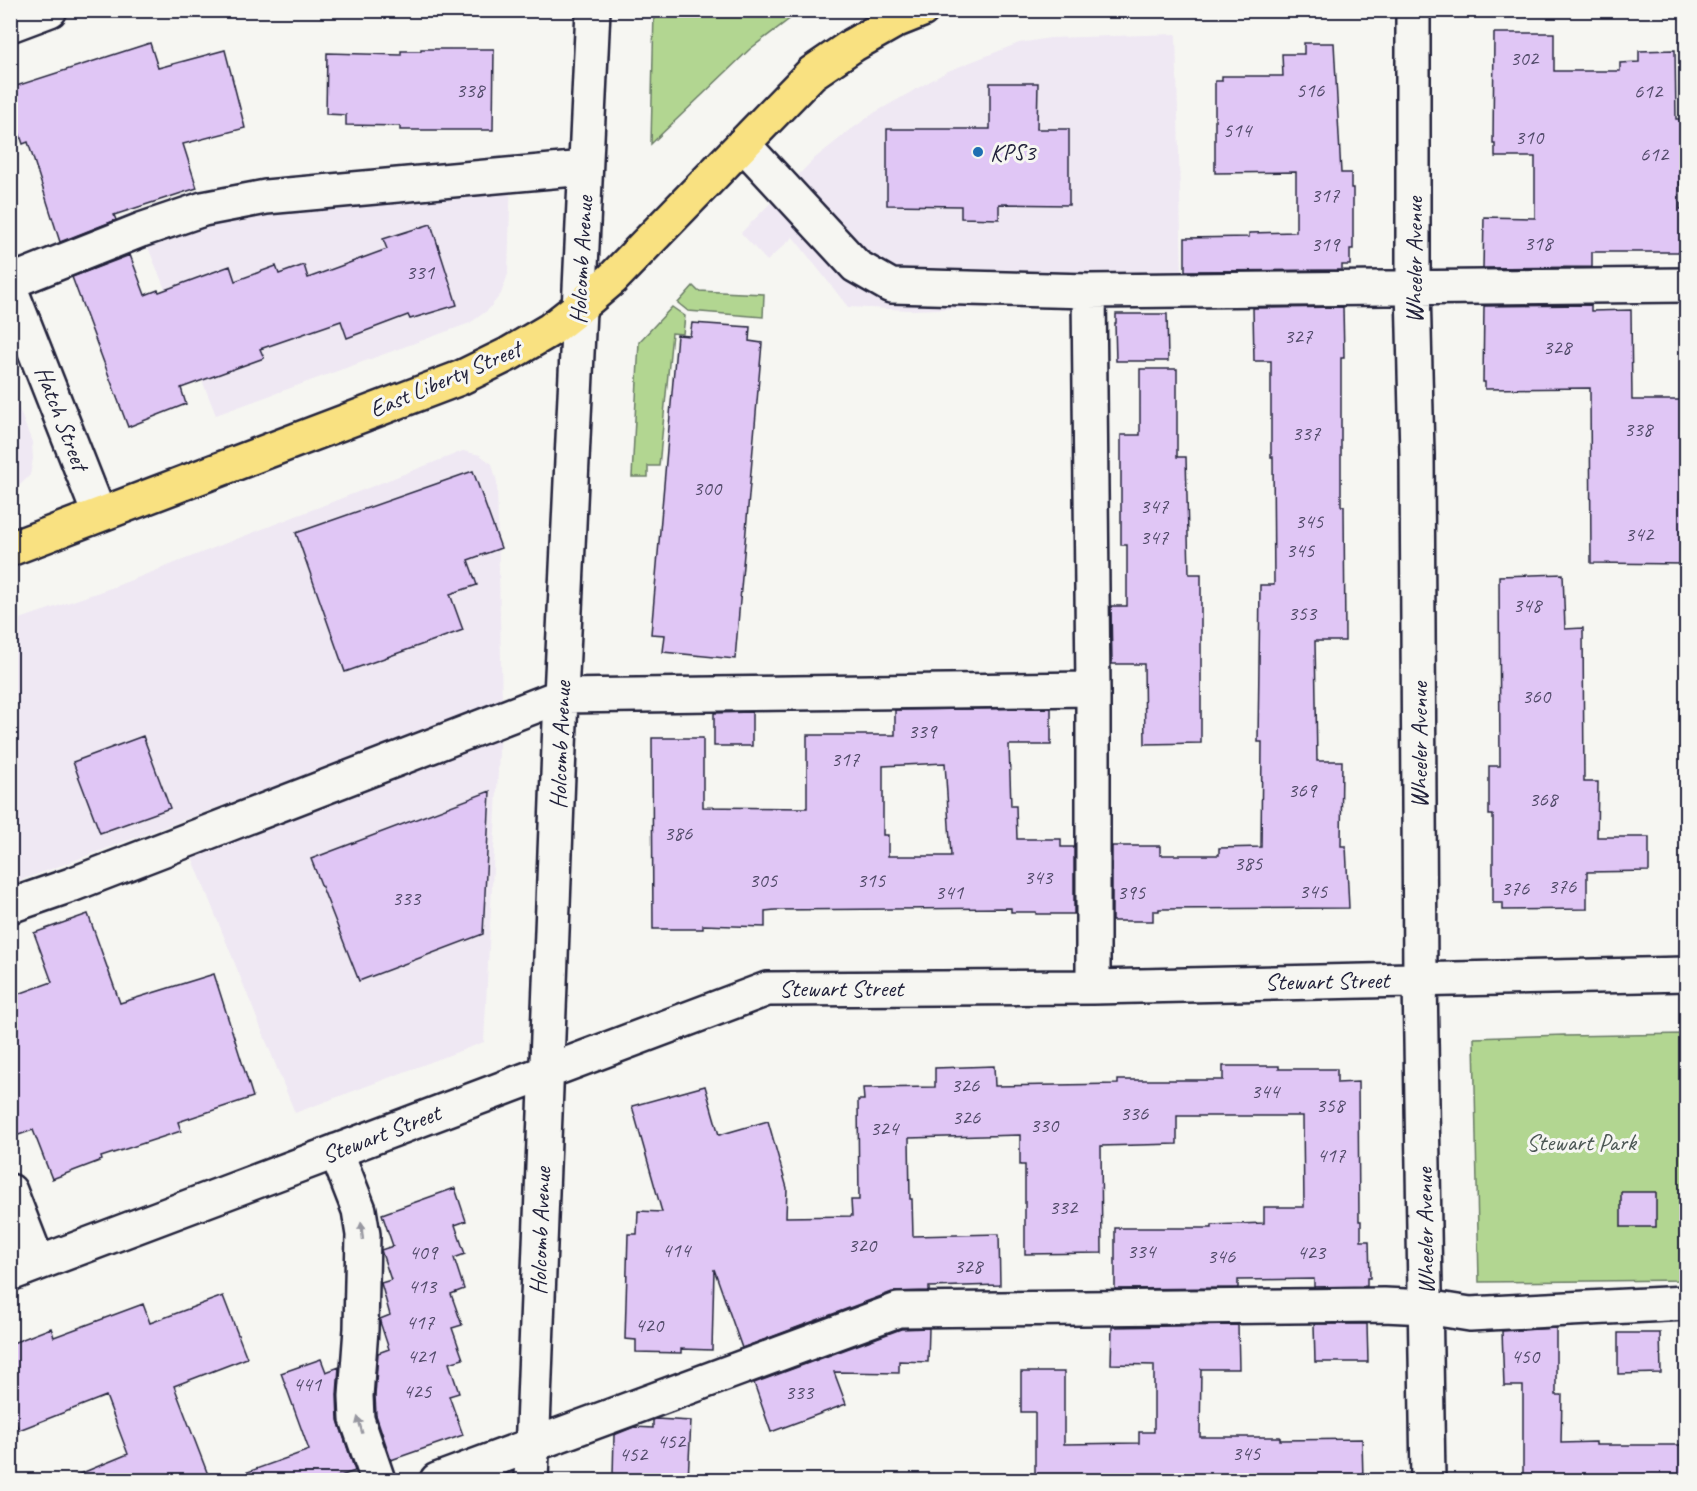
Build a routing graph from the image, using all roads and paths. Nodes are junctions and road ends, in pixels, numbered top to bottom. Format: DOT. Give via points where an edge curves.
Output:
graph roads {
  1 [pos="50,10"];
  2 [pos="593,10"];
  3 [pos="922,10"];
  4 [pos="1413,10"];
  5 [pos="10,25"];
  6 [pos="743,144"];
  7 [pos="585,168"];
  8 [pos="10,282"];
  9 [pos="1686,285"];
  10 [pos="10,288"];
  11 [pos="1413,288"];
  12 [pos="1089,291"];
  13 [pos="578,308"];
  14 [pos="99,514"];
  15 [pos="10,549"];
  16 [pos="1093,689"];
  17 [pos="561,696"];
  18 [pos="10,906"];
  19 [pos="1686,974"];
  20 [pos="1420,978"];
  21 [pos="1093,987"];
  22 [pos="546,1071"];
  23 [pos="336,1151"];
  24 [pos="10,1191"];
  25 [pos="24,1269"];
  26 [pos="1686,1303"];
  27 [pos="1426,1307"];
  28 [pos="533,1445"];
  29 [pos="378,1480"];
  30 [pos="437,1480"];
  31 [pos="531,1480"];
  32 [pos="1428,1480"];
  1 -- 5 [label="street"];
  2 -- 7 [label="street, Holcomb Avenue"];
  3 -- 6 [label="main road, East Liberty Street" via="879,30 812,73"];
  4 -- 11 [label="street, Wheeler Avenue"];
  6 -- 12 [label="street" via="856,266 891,286"];
  6 -- 13 [label="main road, East Liberty Street" via="612,279"];
  7 -- 8 [label="street" via="266,197 203,209"];
  7 -- 13 [label="street, Holcomb Avenue"];
  9 -- 11 [label="street"];
  10 -- 14 [label="street, Hatch Street"];
  11 -- 12 [label="street"];
  11 -- 20 [label="street, Wheeler Avenue"];
  12 -- 16 [label="street"];
  13 -- 14 [label="main road, East Liberty Street" via="510,354 460,378"];
  13 -- 17 [label="street, Holcomb Avenue"];
  14 -- 15 [label="main road, East Liberty Street"];
  16 -- 17 [label="street"];
  16 -- 21 [label="street"];
  17 -- 18 [label="street"];
  17 -- 22 [label="street, Holcomb Avenue"];
  19 -- 20 [label="street, Stewart Street"];
  20 -- 21 [label="street, Stewart Street"];
  20 -- 27 [label="street, Wheeler Avenue"];
  21 -- 22 [label="street, Stewart Street" via="767,989"];
  22 -- 23 [label="street, Stewart Street"];
  22 -- 28 [label="street, Holcomb Avenue"];
  23 -- 25 [label="street, Stewart Street"];
  29 -- 23 [label="street, one-way" via="357,1419 363,1235 359,1210"];
  24 -- 25 [label="street"];
  26 -- 27 [label="street" via="1470,1314"];
  27 -- 28 [label="street" via="898,1310"];
  27 -- 32 [label="street, Wheeler Avenue"];
  28 -- 30 [label="street"];
  28 -- 31 [label="street, Holcomb Avenue"];
}
